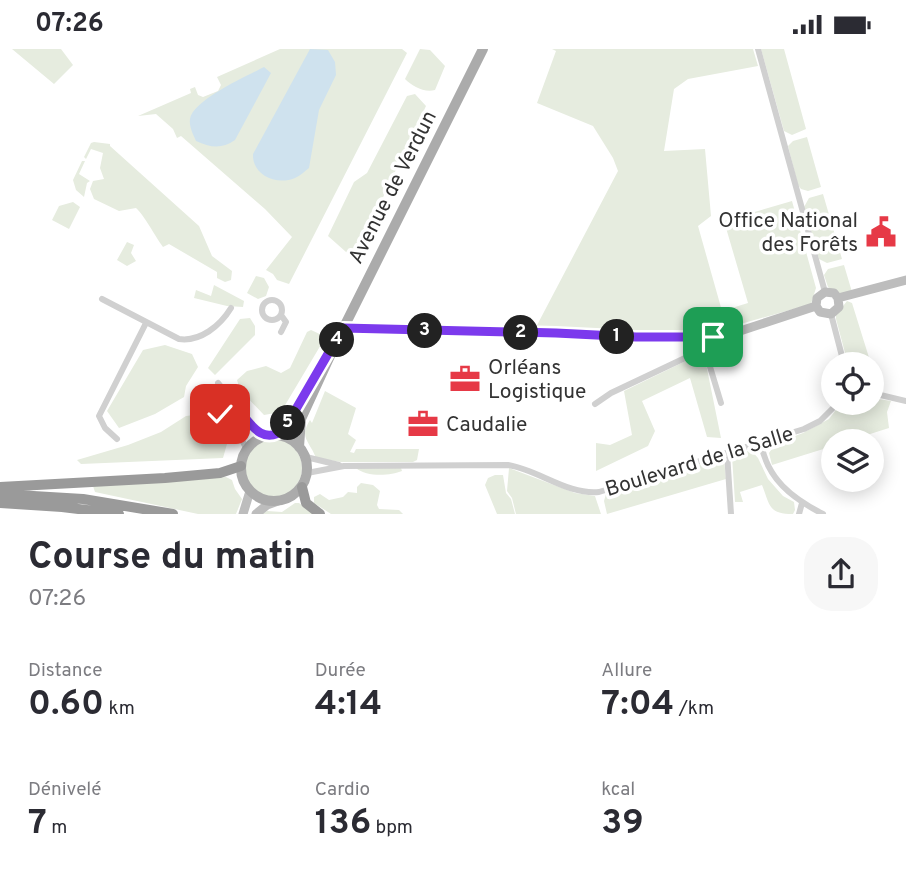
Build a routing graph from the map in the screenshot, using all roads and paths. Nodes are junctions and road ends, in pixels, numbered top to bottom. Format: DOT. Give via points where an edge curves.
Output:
graph roads {
  1 [pos="483,49"];
  2 [pos="758,49"];
  3 [pos="906,280"];
  4 [pos="825,292"];
  5 [pos="838,298"];
  6 [pos="102,299"];
  7 [pos="816,306"];
  8 [pos="231,308"];
  9 [pos="831,314"];
  10 [pos="281,315"];
  11 [pos="146,323"];
  12 [pos="343,328"];
  13 [pos="281,332"];
  14 [pos="336,343"];
  15 [pos="704,343"];
  16 [pos="841,352"];
  17 [pos="218,383"];
  18 [pos="205,393"];
  19 [pos="884,396"];
  20 [pos="906,401"];
  21 [pos="233,403"];
  22 [pos="721,403"];
  23 [pos="595,404"];
  24 [pos="220,414"];
  25 [pos="826,415"];
  26 [pos="271,436"];
  27 [pos="117,439"];
  28 [pos="761,443"];
  29 [pos="299,447"];
  30 [pos="247,450"];
  31 [pos="727,453"];
  32 [pos="306,457"];
  33 [pos="241,465"];
  34 [pos="344,466"];
  35 [pos="307,473"];
  36 [pos="0,487"];
  37 [pos="302,487"];
  38 [pos="250,491"];
  39 [pos="0,494"];
  40 [pos="278,501"];
  41 [pos="0,503"];
  42 [pos="802,503"];
  43 [pos="118,514"];
  44 [pos="173,514"];
  45 [pos="243,514"];
  46 [pos="256,514"];
  47 [pos="320,514"];
  48 [pos="731,514"];
  49 [pos="799,514"];
  50 [pos="823,514"];
  1 -- 12 [label="main road, Avenue de Verdun"];
  2 -- 4 [label="street"];
  3 -- 5 [label="street"];
  4 -- 5 [label="street"];
  4 -- 7 [label="street"];
  5 -- 9 [label="street" via="839,307"];
  6 -- 11 [label="street"];
  7 -- 9 [label="street"];
  7 -- 15 [label="street"];
  8 -- 11 [label="street" via="210,331 188,340"];
  9 -- 16 [label="street"];
  10 -- 13 [label="street" via="286,322"];
  11 -- 27 [label="street" via="99,416"];
  12 -- 14 [label="main road, Avenue de Verdun"];
  12 -- 15 [label="street"];
  14 -- 26 [label="main road, Avenue de Verdun" via="285,428"];
  14 -- 29 [label="main road, Avenue de Verdun" via="301,419"];
  15 -- 22 [label="street"];
  15 -- 23 [label="street"];
  17 -- 21 [label="street"];
  18 -- 24 [label="street"];
  19 -- 20 [label="street"];
  21 -- 24 [label="street"];
  21 -- 26 [label="street" via="256,430"];
  24 -- 30 [label="street"];
  25 -- 28 [label="street, Boulevard de la Salle"];
  26 -- 29 [label="main road" via="290,439"];
  26 -- 30 [label="main road" via="255,441"];
  28 -- 31 [label="street, Boulevard de la Salle"];
  28 -- 42 [label="street" via="772,475"];
  29 -- 32 [label="main road"];
  30 -- 33 [label="main road"];
  31 -- 34 [label="street, Boulevard de la Salle" via="590,493 508,465"];
  31 -- 48 [label="street"];
  32 -- 34 [label="street, Boulevard de la Salle"];
  32 -- 35 [label="main road"];
  33 -- 36 [label="highway" via="206,474"];
  33 -- 38 [label="main road"];
  34 -- 35 [label="street, Boulevard de la Salle"];
  35 -- 37 [label="main road"];
  37 -- 40 [label="main road"];
  37 -- 47 [label="highway" via="306,503"];
  38 -- 40 [label="main road" via="259,498"];
  38 -- 45 [label="street"];
  39 -- 44 [label="highway" via="83,499"];
  40 -- 46 [label="street"];
  41 -- 43 [label="highway"];
  42 -- 49 [label="street"];
  42 -- 50 [label="street"];
}
